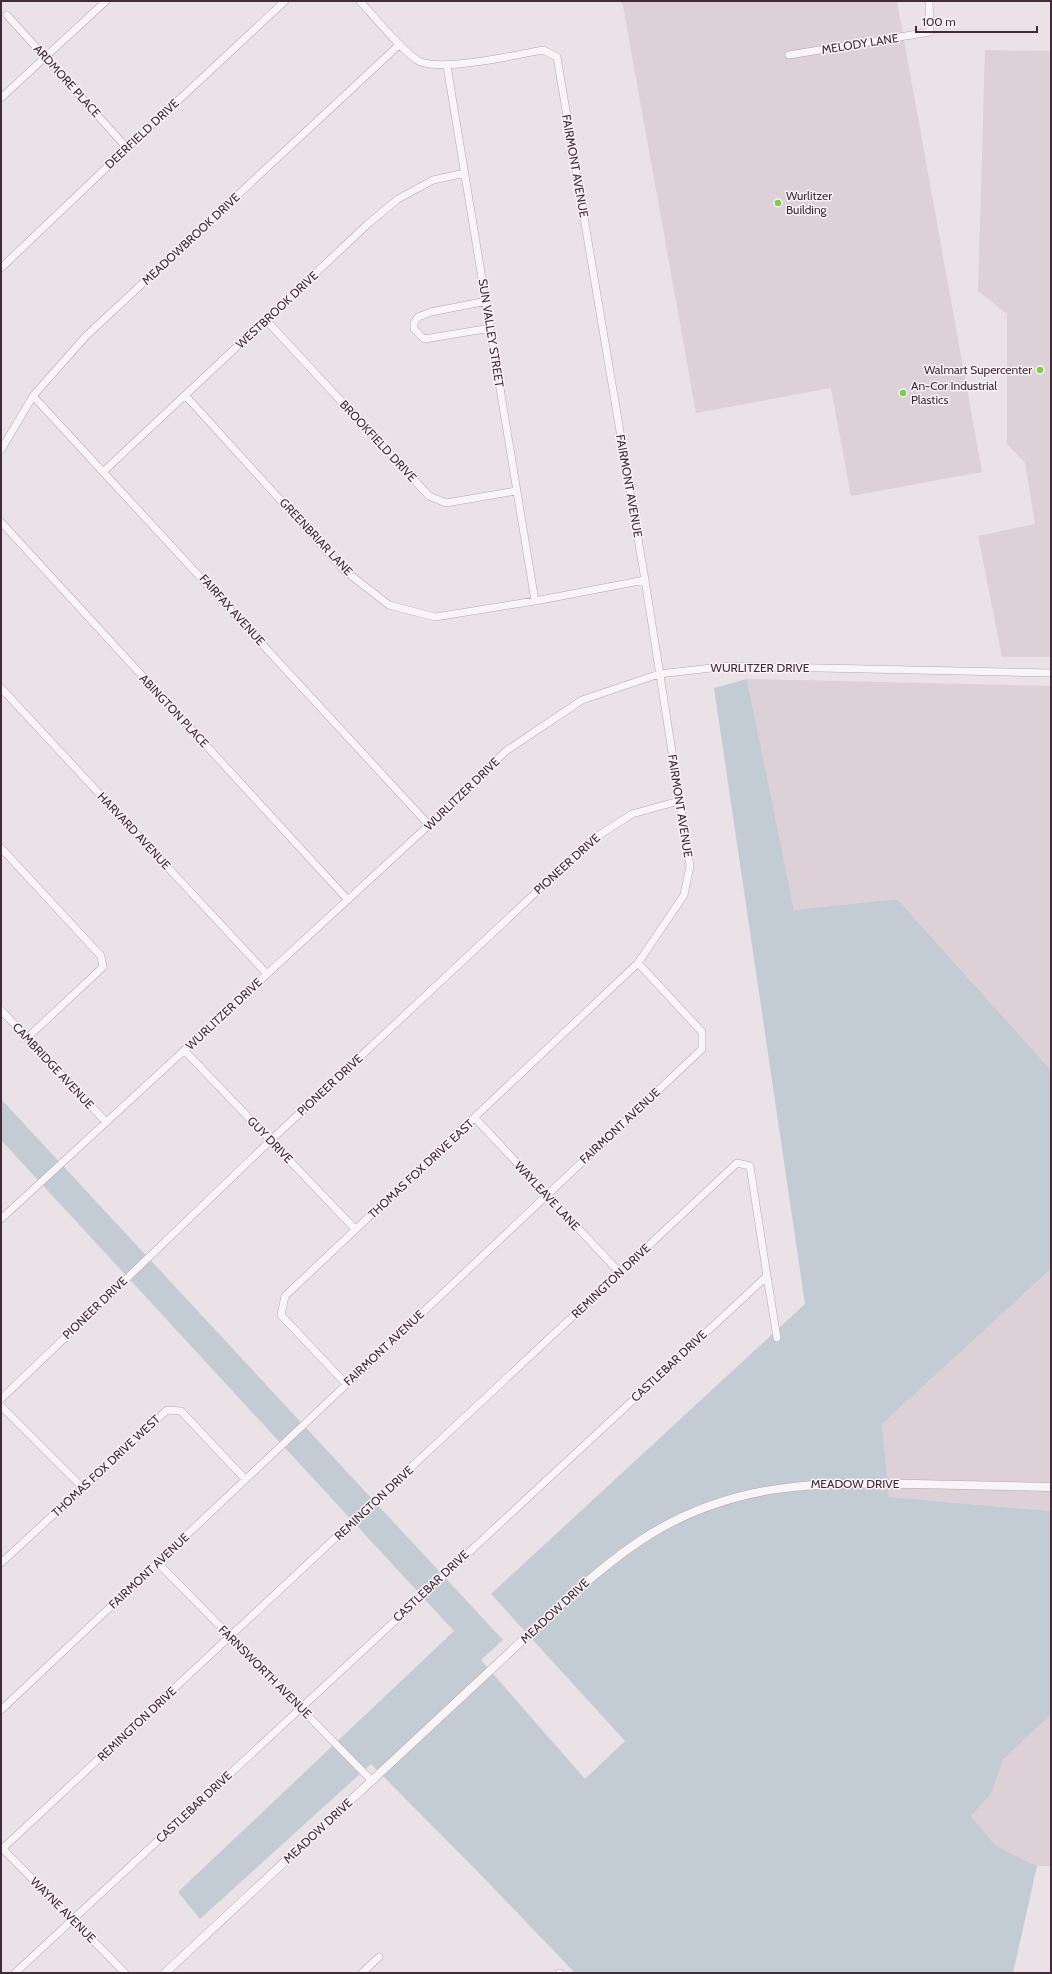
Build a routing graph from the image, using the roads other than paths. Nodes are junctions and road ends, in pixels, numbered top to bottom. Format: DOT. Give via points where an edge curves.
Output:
graph roads {
  1 [pos="106,1"];
  2 [pos="285,1"];
  3 [pos="360,1"];
  4 [pos="929,1"];
  5 [pos="7,14"];
  6 [pos="400,44"];
  7 [pos="789,55"];
  8 [pos="46,57"];
  9 [pos="447,66"];
  10 [pos="1,98"];
  11 [pos="127,148"];
  12 [pos="465,173"];
  13 [pos="1,268"];
  14 [pos="487,301"];
  15 [pos="266,320"];
  16 [pos="491,328"];
  17 [pos="185,395"];
  18 [pos="33,396"];
  19 [pos="1,450"];
  20 [pos="104,471"];
  21 [pos="516,491"];
  22 [pos="1,522"];
  23 [pos="645,580"];
  24 [pos="535,601"];
  25 [pos="1051,673"];
  26 [pos="659,674"];
  27 [pos="1,688"];
  28 [pos="679,801"];
  29 [pos="429,825"];
  30 [pos="1,848"];
  31 [pos="348,900"];
  32 [pos="638,963"];
  33 [pos="267,974"];
  34 [pos="1,1010"];
  35 [pos="28,1038"];
  36 [pos="184,1050"];
  37 [pos="475,1118"];
  38 [pos="106,1122"];
  39 [pos="270,1141"];
  40 [pos="546,1195"];
  41 [pos="1,1219"];
  42 [pos="355,1229"];
  43 [pos="620,1273"];
  44 [pos="767,1276"];
  45 [pos="777,1338"];
  46 [pos="346,1384"];
  47 [pos="1,1399"];
  48 [pos="1,1406"];
  49 [pos="245,1479"];
  50 [pos="82,1487"];
  51 [pos="1051,1487"];
  52 [pos="1,1563"];
  53 [pos="158,1563"];
  54 [pos="230,1637"];
  55 [pos="300,1708"];
  56 [pos="1,1710"];
  57 [pos="372,1781"];
  58 [pos="2,1848"];
  59 [pos="74,1919"];
  60 [pos="379,1957"];
  61 [pos="15,1973"];
  62 [pos="125,1973"];
  63 [pos="165,1973"];
  64 [pos="362,1973"];
  1 -- 8 [label="street"];
  2 -- 11 [label="street, DEERFIELD DRIVE"];
  3 -- 6 [label="street, FAIRMONT AVENUE"];
  4 -- 7 [label="street, MELODY LANE" via="930,32"];
  5 -- 8 [label="street, ARDMORE PLACE"];
  6 -- 9 [label="street, FAIRMONT AVENUE" via="421,62"];
  6 -- 18 [label="street, MEADOWBROOK DRIVE" via="86,336"];
  8 -- 10 [label="street"];
  8 -- 11 [label="street, ARDMORE PLACE"];
  9 -- 12 [label="street, SUN VALLEY STREET"];
  9 -- 23 [label="street, FAIRMONT AVENUE" via="543,50 557,57"];
  11 -- 13 [label="street, DEERFIELD DRIVE"];
  12 -- 14 [label="street, SUN VALLEY STREET"];
  12 -- 15 [label="street, WESTBROOK DRIVE" via="433,180 398,200 369,223"];
  14 -- 16 [label="street, SUN VALLEY STREET"];
  14 -- 16 [label="street" via="424,314 414,323 414,329 424,339"];
  15 -- 17 [label="street, WESTBROOK DRIVE"];
  15 -- 21 [label="street, BROOKFIELD DRIVE" via="429,496 446,504"];
  16 -- 21 [label="street, SUN VALLEY STREET"];
  17 -- 20 [label="street, WESTBROOK DRIVE"];
  17 -- 24 [label="street, GREENBRIAR LANE" via="344,570 389,605 435,617"];
  18 -- 19 [label="street, MEADOWBROOK DRIVE"];
  18 -- 20 [label="street, FAIRFAX AVENUE"];
  20 -- 29 [label="street, FAIRFAX AVENUE"];
  21 -- 24 [label="street, SUN VALLEY STREET"];
  22 -- 31 [label="street, ABINGTON PLACE"];
  23 -- 24 [label="street, GREENBRIAR LANE"];
  23 -- 26 [label="street, FAIRMONT AVENUE"];
  25 -- 26 [label="street, WURLITZER DRIVE" via="729,666"];
  26 -- 28 [label="street, FAIRMONT AVENUE"];
  26 -- 29 [label="street, WURLITZER DRIVE" via="582,700 506,751"];
  27 -- 33 [label="street, HARVARD AVENUE"];
  28 -- 32 [label="street, FAIRMONT AVENUE" via="690,866 684,895"];
  28 -- 39 [label="street, PIONEER DRIVE" via="632,814 593,839"];
  29 -- 31 [label="street, WURLITZER DRIVE"];
  30 -- 35 [label="street" via="101,956 103,967"];
  31 -- 33 [label="street, WURLITZER DRIVE"];
  32 -- 37 [label="street, THOMAS FOX DRIVE EAST"];
  32 -- 40 [label="street, FAIRMONT AVENUE" via="702,1032 702,1049"];
  33 -- 36 [label="street, WURLITZER DRIVE"];
  34 -- 35 [label="street, CAMBRIDGE AVENUE"];
  35 -- 38 [label="street, CAMBRIDGE AVENUE"];
  36 -- 38 [label="street, WURLITZER DRIVE"];
  36 -- 39 [label="street, GUY DRIVE"];
  37 -- 40 [label="street, WAYLEAVE LANE"];
  37 -- 42 [label="street, THOMAS FOX DRIVE EAST"];
  38 -- 41 [label="street, WURLITZER DRIVE"];
  39 -- 42 [label="street, GUY DRIVE"];
  39 -- 47 [label="street, PIONEER DRIVE"];
  40 -- 43 [label="street, WAYLEAVE LANE"];
  40 -- 46 [label="street, FAIRMONT AVENUE"];
  42 -- 46 [label="street, THOMAS FOX DRIVE EAST" via="285,1296 281,1315"];
  43 -- 44 [label="street, REMINGTON DRIVE" via="737,1163 750,1166"];
  43 -- 54 [label="street, REMINGTON DRIVE"];
  44 -- 45 [label="street"];
  44 -- 55 [label="street, CASTLEBAR DRIVE"];
  46 -- 49 [label="street, FAIRMONT AVENUE"];
  48 -- 50 [label="street"];
  49 -- 50 [label="street, THOMAS FOX DRIVE WEST" via="181,1411 166,1410"];
  49 -- 53 [label="street, FAIRMONT AVENUE"];
  50 -- 52 [label="street, THOMAS FOX DRIVE WEST"];
  51 -- 57 [label="street, MEADOW DRIVE" via="817,1483 757,1492 694,1512 650,1534 599,1570"];
  53 -- 54 [label="street, FARNSWORTH AVENUE"];
  53 -- 56 [label="street, FAIRMONT AVENUE"];
  54 -- 55 [label="street, FARNSWORTH AVENUE"];
  54 -- 58 [label="street, REMINGTON DRIVE"];
  55 -- 57 [label="street, FARNSWORTH AVENUE"];
  55 -- 59 [label="street, CASTLEBAR DRIVE"];
  57 -- 63 [label="street, MEADOW DRIVE"];
  58 -- 59 [label="street, WAYNE AVENUE"];
  59 -- 61 [label="street, CASTLEBAR DRIVE"];
  59 -- 62 [label="street, WAYNE AVENUE"];
  60 -- 64 [label="street"];
}
